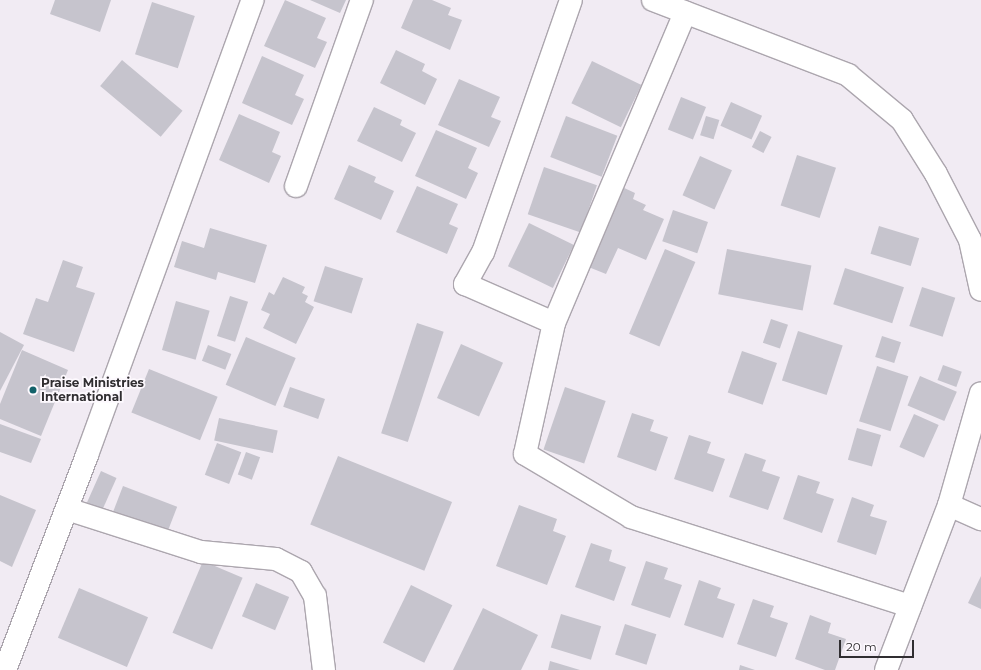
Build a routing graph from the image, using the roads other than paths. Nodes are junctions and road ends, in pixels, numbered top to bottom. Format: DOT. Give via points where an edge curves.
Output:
graph roads {
  1 [pos="253,0"];
  2 [pos="362,0"];
  3 [pos="571,0"];
  4 [pos="653,0"];
  5 [pos="685,13"];
  6 [pos="296,186"];
  7 [pos="976,240"];
  8 [pos="981,290"];
  9 [pos="554,323"];
  10 [pos="981,392"];
  11 [pos="949,506"];
  12 [pos="67,509"];
  13 [pos="981,519"];
  14 [pos="910,606"];
  15 [pos="5,670"];
  16 [pos="324,670"];
  17 [pos="886,670"];
  1 -- 12 [label="street"];
  2 -- 6 [label="street"];
  3 -- 9 [label="street" via="483,252 465,284"];
  4 -- 5 [label="street"];
  5 -- 7 [label="street" via="848,75 902,120"];
  5 -- 9 [label="street"];
  7 -- 8 [label="street"];
  9 -- 14 [label="street" via="525,454 631,517"];
  10 -- 11 [label="street"];
  11 -- 13 [label="street"];
  11 -- 14 [label="street"];
  12 -- 15 [label="street"];
  12 -- 16 [label="street" via="201,552 276,559 301,572 315,596"];
  14 -- 17 [label="street"];
}
